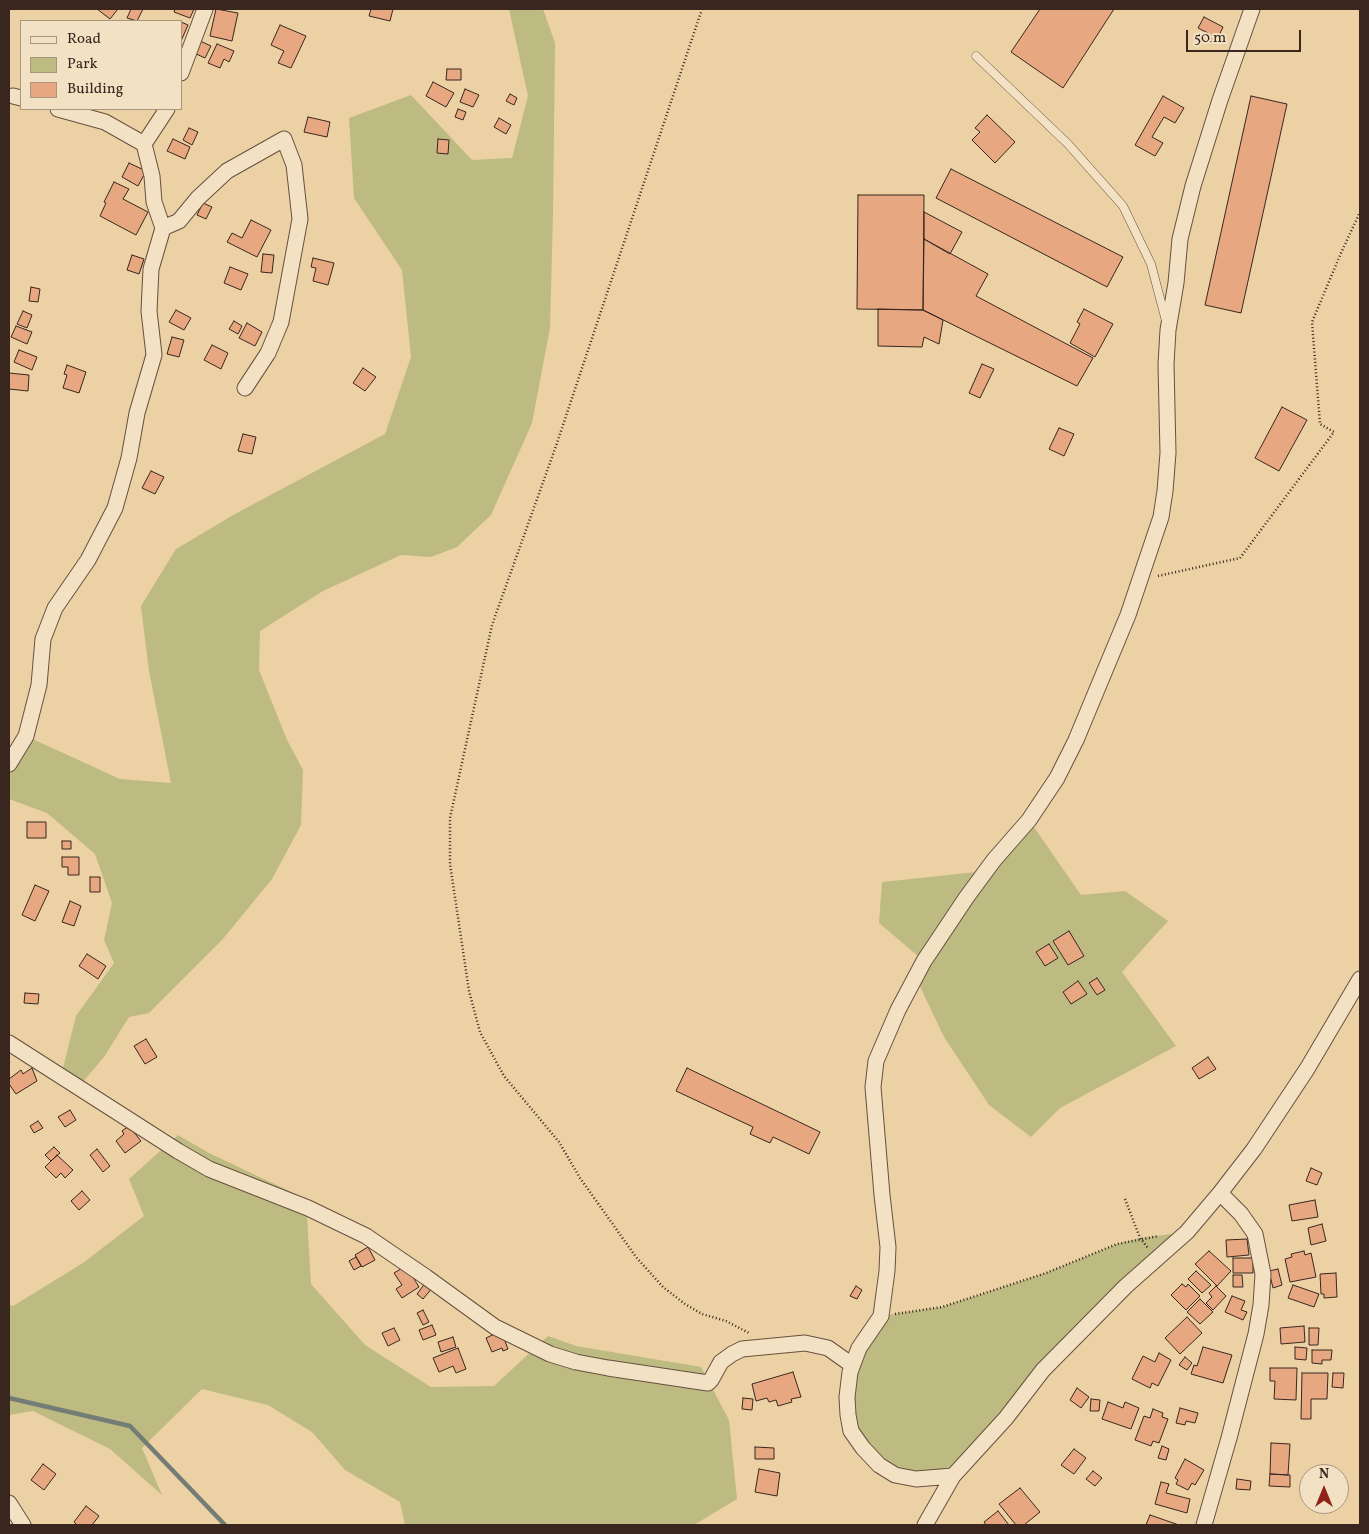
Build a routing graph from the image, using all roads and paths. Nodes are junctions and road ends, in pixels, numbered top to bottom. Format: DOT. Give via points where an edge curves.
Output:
graph roads {
  1 [pos="205,9"];
  2 [pos="702,9"];
  3 [pos="1252,9"];
  4 [pos="976,56"];
  5 [pos="182,70"];
  6 [pos="62,110"];
  7 [pos="166,110"];
  8 [pos="144,144"];
  9 [pos="1360,212"];
  10 [pos="163,228"];
  11 [pos="1168,330"];
  12 [pos="245,388"];
  13 [pos="1138,580"];
  14 [pos="9,764"];
  15 [pos="1360,979"];
  16 [pos="9,1043"];
  17 [pos="1220,1193"];
  18 [pos="1125,1199"];
  19 [pos="1159,1236"];
  20 [pos="1140,1238"];
  21 [pos="1157,1259"];
  22 [pos="881,1316"];
  23 [pos="751,1333"];
  24 [pos="852,1365"];
  25 [pos="953,1476"];
  26 [pos="9,1503"];
  27 [pos="23,1525"];
  28 [pos="926,1525"];
  29 [pos="1204,1525"];
  1 -- 5 [label="street"];
  2 -- 23 [label="path" via="556,446 492,625 450,818 450,864 469,991 480,1032 504,1076 559,1142 580,1178 636,1257 663,1287 702,1314"];
  3 -- 11 [label="street" via="1193,186 1180,239"];
  4 -- 11 [label="lane" via="1068,144 1123,206 1151,264"];
  6 -- 8 [label="street" via="105,122"];
  7 -- 8 [label="street"];
  8 -- 10 [label="street" via="154,202"];
  9 -- 13 [label="path" via="1312,322 1320,424 1334,432 1240,558"];
  10 -- 12 [label="street" via="179,221 227,171 284,140 294,165 300,219 281,322 268,353"];
  10 -- 14 [label="street" via="151,269 149,311 154,355 137,413 125,475 115,508 88,560 55,608 43,639 39,685 26,736"];
  11 -- 13 [label="street" via="1165,491 1160,517"];
  13 -- 22 [label="street" via="1128,615 1057,778 1029,820 966,898 924,961 876,1061 873,1087 888,1247"];
  15 -- 17 [label="street" via="1307,1069 1254,1149"];
  16 -- 24 [label="street" via="209,1169 308,1208 366,1236 495,1327 550,1354 608,1368 708,1383 721,1362 742,1349 806,1343 828,1348"];
  17 -- 21 [label="street" via="1187,1232"];
  17 -- 29 [label="street" via="1256,1234 1263,1274 1256,1334"];
  18 -- 20 [label="path"];
  19 -- 20 [label="path"];
  20 -- 21 [label="path"];
  20 -- 22 [label="path" via="942,1308"];
  21 -- 25 [label="street" via="1043,1370 1006,1418"];
  22 -- 24 [label="street" via="859,1348"];
  24 -- 25 [label="street" via="848,1415 851,1431 863,1448 879,1465 895,1475 916,1478"];
  25 -- 28 [label="street"];
  26 -- 27 [label="street"];
}
